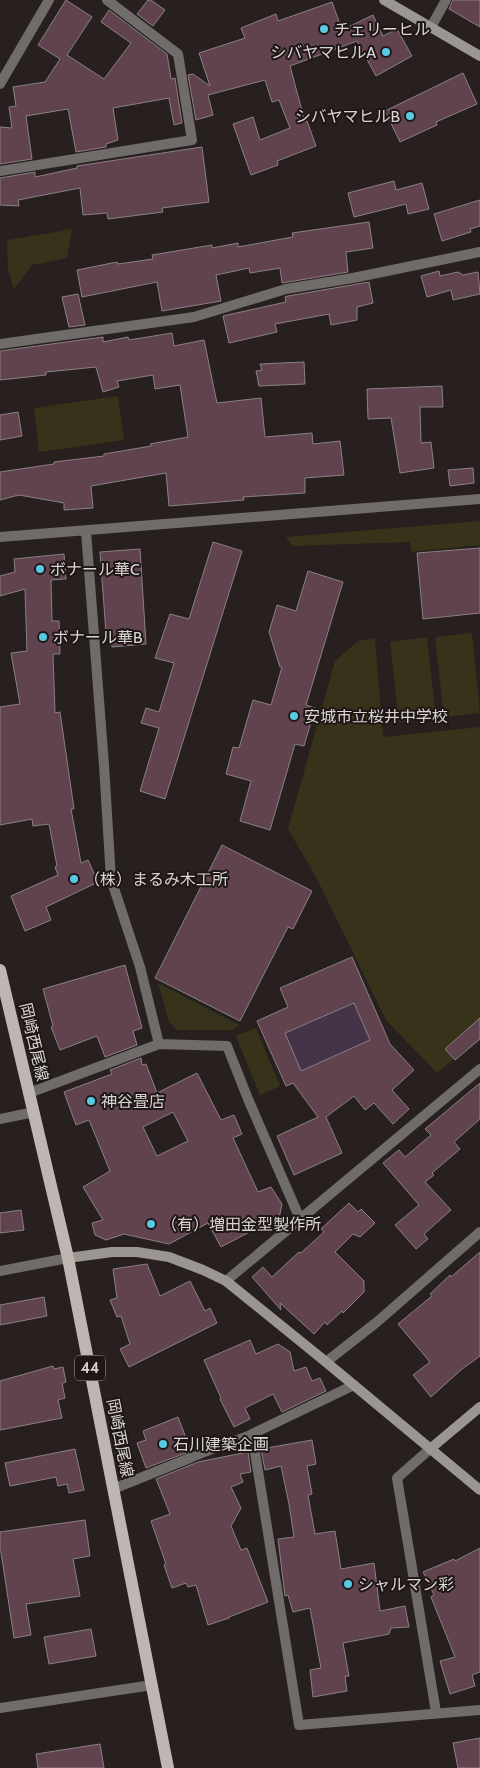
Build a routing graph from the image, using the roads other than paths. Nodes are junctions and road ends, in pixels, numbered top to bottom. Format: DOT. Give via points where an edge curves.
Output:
graph roads {
  1 [pos="49,0"];
  2 [pos="107,0"];
  3 [pos="384,0"];
  4 [pos="446,0"];
  5 [pos="431,27"];
  6 [pos="480,56"];
  7 [pos="0,84"];
  8 [pos="0,171"];
  9 [pos="480,252"];
  10 [pos="0,344"];
  11 [pos="480,499"];
  12 [pos="86,531"];
  13 [pos="0,537"];
  14 [pos="0,970"];
  15 [pos="159,1044"];
  16 [pos="480,1070"];
  17 [pos="29,1093"];
  18 [pos="34,1112"];
  19 [pos="0,1119"];
  20 [pos="300,1219"];
  21 [pos="480,1232"];
  22 [pos="68,1258"];
  23 [pos="0,1271"];
  24 [pos="226,1281"];
  25 [pos="326,1362"];
  26 [pos="354,1385"];
  27 [pos="480,1407"];
  28 [pos="252,1434"];
  29 [pos="430,1449"];
  30 [pos="190,1458"];
  31 [pos="113,1489"];
  32 [pos="480,1490"];
  33 [pos="152,1684"];
  34 [pos="0,1708"];
  35 [pos="480,1710"];
  36 [pos="436,1712"];
  37 [pos="168,1768"];
  1 -- 7 [label="street"];
  2 -- 8 [label="street" via="178,54 192,140"];
  3 -- 5 [label="street"];
  4 -- 5 [label="street"];
  5 -- 6 [label="street"];
  9 -- 10 [label="street" via="286,289 194,317"];
  11 -- 12 [label="street"];
  12 -- 13 [label="street"];
  12 -- 15 [label="street" via="111,878 140,967"];
  14 -- 17 [label="main road, 岡崎西尾線 / 44"];
  15 -- 17 [label="street"];
  15 -- 20 [label="street" via="228,1046"];
  16 -- 20 [label="street"];
  17 -- 18 [label="main road, 岡崎西尾線 / 44"];
  18 -- 19 [label="street"];
  18 -- 22 [label="main road, 岡崎西尾線 / 44"];
  20 -- 24 [label="street"];
  21 -- 25 [label="street"];
  22 -- 23 [label="street"];
  22 -- 24 [label="street" via="137,1252 170,1257"];
  22 -- 31 [label="main road, 岡崎西尾線 / 44"];
  24 -- 25 [label="street"];
  25 -- 26 [label="street"];
  26 -- 28 [label="street"];
  26 -- 29 [label="street"];
  27 -- 29 [label="street"];
  28 -- 30 [label="lane"];
  28 -- 36 [label="street" via="299,1725"];
  29 -- 32 [label="street"];
  29 -- 36 [label="street" via="397,1478"];
  30 -- 31 [label="street"];
  31 -- 33 [label="main road, 岡崎西尾線 / 44"];
  33 -- 34 [label="street"];
  33 -- 37 [label="main road, 岡崎西尾線 / 44"];
  35 -- 36 [label="street"];
}
